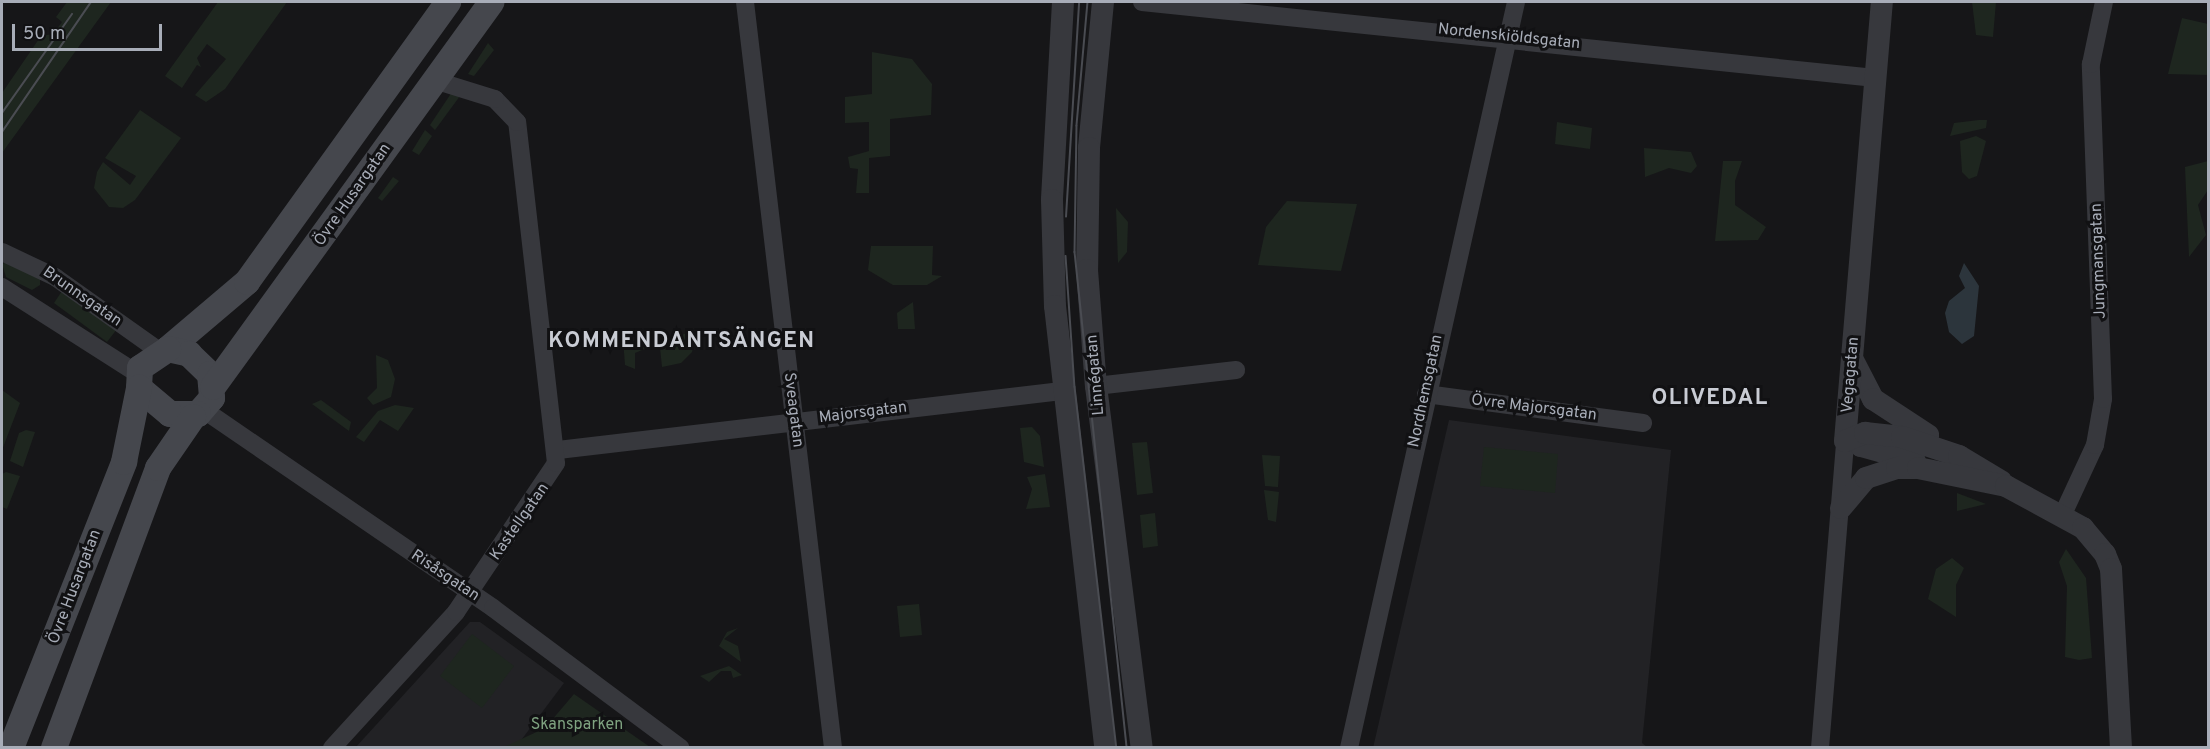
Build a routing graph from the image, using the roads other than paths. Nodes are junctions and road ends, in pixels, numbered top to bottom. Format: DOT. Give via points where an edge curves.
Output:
graph roads {
  1 [pos="448,2"];
  2 [pos="492,2"];
  3 [pos="745,2"];
  4 [pos="1062,2"];
  5 [pos="1103,2"];
  6 [pos="1142,2"];
  7 [pos="1516,2"];
  8 [pos="1882,2"];
  9 [pos="2104,2"];
  10 [pos="1508,36"];
  11 [pos="1875,78"];
  12 [pos="434,80"];
  13 [pos="2,252"];
  14 [pos="2,287"];
  15 [pos="163,350"];
  16 [pos="1852,358"];
  17 [pos="1236,370"];
  18 [pos="139,381"];
  19 [pos="1096,386"];
  20 [pos="1062,391"];
  21 [pos="1426,394"];
  22 [pos="203,405"];
  23 [pos="795,422"];
  24 [pos="1643,423"];
  25 [pos="1848,435"];
  26 [pos="558,450"];
  27 [pos="1920,451"];
  28 [pos="1953,464"];
  29 [pos="1841,508"];
  30 [pos="2063,514"];
  31 [pos="468,594"];
  32 [pos="11,747"];
  33 [pos="54,747"];
  34 [pos="332,747"];
  35 [pos="681,747"];
  36 [pos="833,747"];
  37 [pos="1105,747"];
  38 [pos="1142,747"];
  39 [pos="1348,747"];
  40 [pos="1820,747"];
  41 [pos="2121,747"];
  1 -- 15 [label="main road" via="247,282"];
  2 -- 12 [label="main road, Övre Husargatan"];
  3 -- 23 [label="street, Sveagatan"];
  4 -- 20 [label="street, Linnégatan" via="1052,200"];
  5 -- 19 [label="street, Linnégatan" via="1087,187"];
  6 -- 10 [label="street, Nordenskiöldsgatan"];
  7 -- 10 [label="street, Nordhemsgatan"];
  8 -- 11 [label="street, Vegagatan"];
  9 -- 30 [label="street, Jungmansgatan" via="2091,64 2103,399 2095,445"];
  10 -- 11 [label="street, Nordenskiöldsgatan"];
  10 -- 21 [label="street, Nordhemsgatan"];
  11 -- 16 [label="street, Vegagatan"];
  12 -- 22 [label="main road, Övre Husargatan"];
  12 -- 26 [label="street, Kastellgatan" via="495,99 511,112 521,140"];
  13 -- 15 [label="street, Brunnsgatan" via="55,277"];
  14 -- 18 [label="street, Brunnsgatan"];
  15 -- 18 [label="main road"];
  15 -- 22 [label="main road" via="199,361"];
  16 -- 25 [label="street, Vegagatan"];
  16 -- 27 [label="street" via="1873,399"];
  17 -- 19 [label="street"];
  18 -- 22 [label="main road" via="170,414"];
  18 -- 32 [label="main road, Övre Husargatan" via="124,462"];
  19 -- 38 [label="street, Linnégatan"];
  20 -- 23 [label="street, Majorsgatan"];
  20 -- 37 [label="street, Linnégatan"];
  21 -- 24 [label="street, Övre Majorsgatan"];
  21 -- 39 [label="street, Nordhemsgatan"];
  22 -- 31 [label="street, Risåsgatan"];
  22 -- 33 [label="main road, Övre Husargatan" via="158,468"];
  23 -- 26 [label="street, Majorsgatan"];
  23 -- 36 [label="street, Sveagatan"];
  25 -- 27 [label="street" via="1885,434"];
  25 -- 29 [label="street, Vegagatan"];
  26 -- 31 [label="street, Kastellgatan" via="551,477"];
  27 -- 28 [label="street"];
  27 -- 28 [label="street"];
  27 -- 29 [label="street" via="1897,468 1866,478"];
  28 -- 30 [label="street" via="1992,471 2015,491"];
  29 -- 40 [label="street, Vegagatan"];
  30 -- 41 [label="street" via="2094,538 2111,569"];
  31 -- 34 [label="street, Kastellgatan"];
  31 -- 35 [label="street, Risåsgatan"];
}
